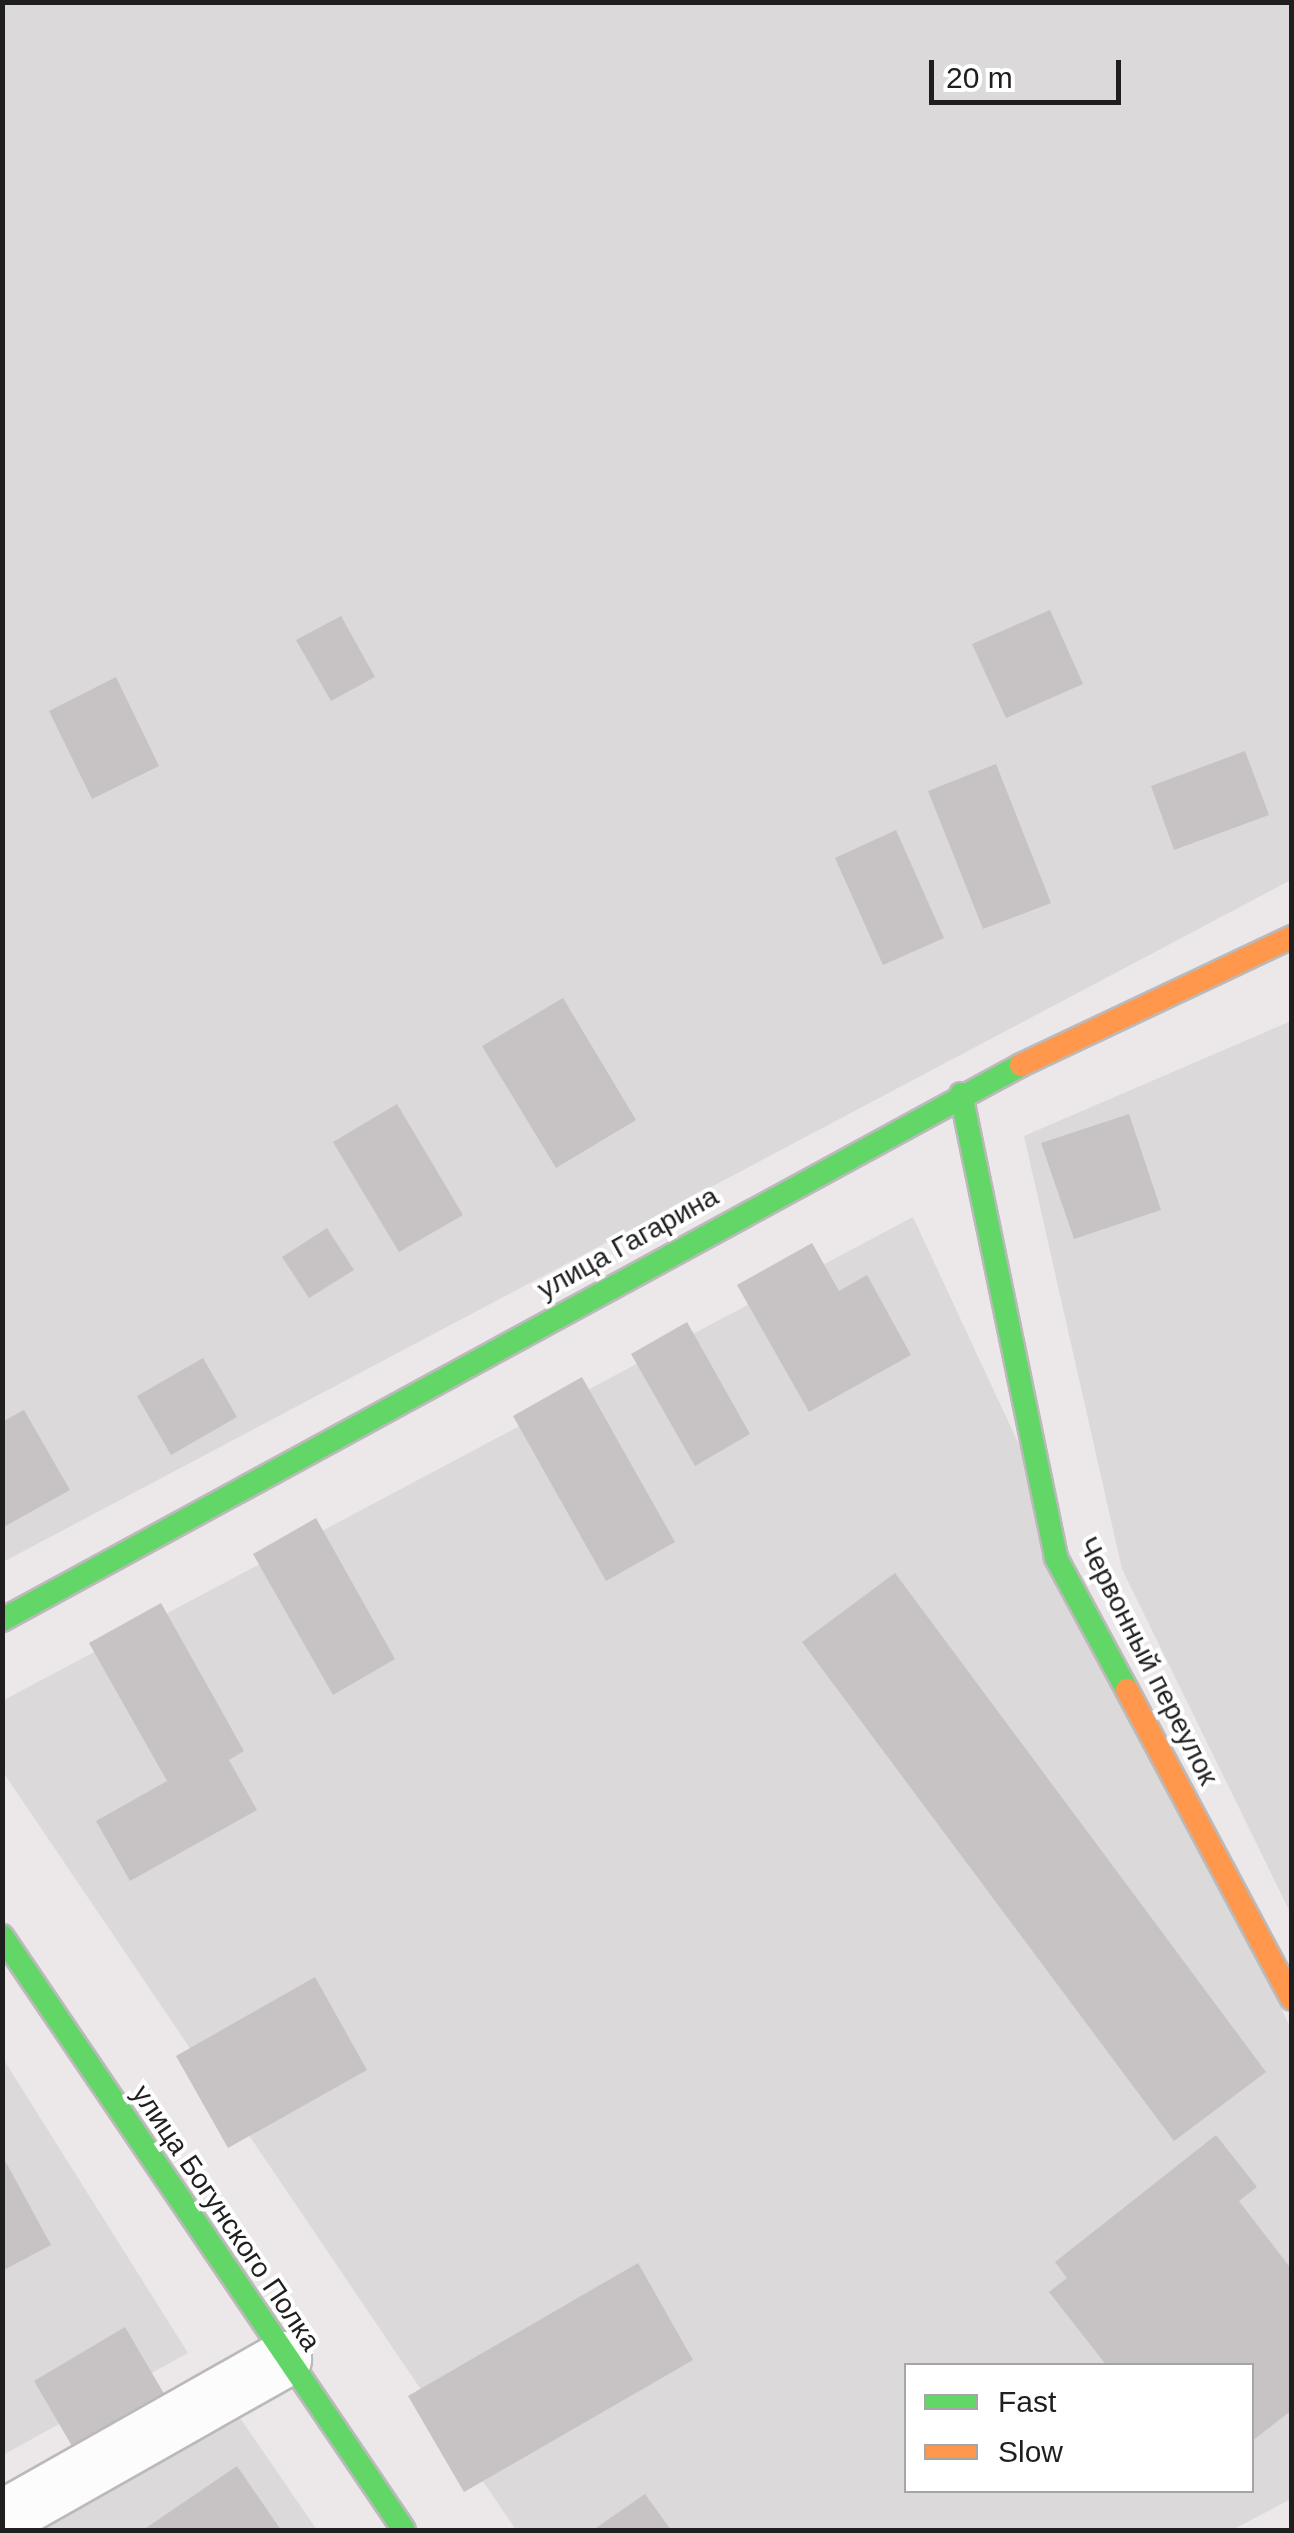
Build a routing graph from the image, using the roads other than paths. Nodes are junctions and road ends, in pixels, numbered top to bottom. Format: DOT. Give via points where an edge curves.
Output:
graph roads {
  1 [pos="1292,936"];
  2 [pos="961,1094"];
  3 [pos="2,1620"];
  4 [pos="2,1936"];
  5 [pos="1292,1999"];
  6 [pos="283,2359"];
  7 [pos="2,2518"];
  8 [pos="404,2530"];
  1 -- 2 [label="street, улица Гагарина"];
  2 -- 3 [label="street, улица Гагарина"];
  2 -- 5 [label="street, Червонный переулок" via="1056,1558"];
  4 -- 6 [label="street, улица Богунского Полка"];
  6 -- 7 [label="street"];
  6 -- 8 [label="street, улица Богунского Полка"];
}
